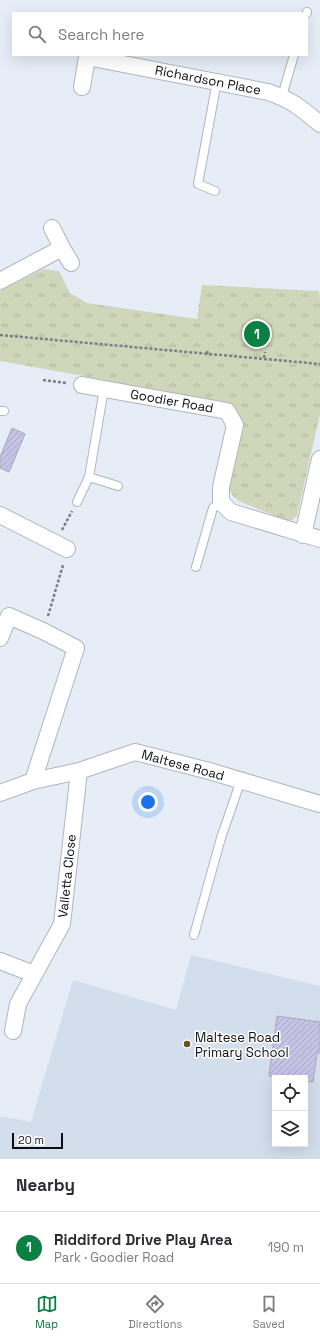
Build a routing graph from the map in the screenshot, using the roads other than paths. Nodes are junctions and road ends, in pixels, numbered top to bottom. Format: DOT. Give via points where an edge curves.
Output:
graph roads {
  1 [pos="87,56"];
  2 [pos="294,56"];
  3 [pos="217,81"];
  4 [pos="82,87"];
  5 [pos="282,96"];
  6 [pos="320,124"];
  7 [pos="215,190"];
  8 [pos="52,228"];
  9 [pos="62,248"];
  10 [pos="71,264"];
  11 [pos="0,281"];
  12 [pos="82,385"];
  13 [pos="104,389"];
  14 [pos="320,458"];
  15 [pos="89,477"];
  16 [pos="118,486"];
  17 [pos="77,502"];
  18 [pos="221,502"];
  19 [pos="0,515"];
  20 [pos="303,535"];
  21 [pos="320,539"];
  22 [pos="61,546"];
  23 [pos="196,567"];
  24 [pos="0,638"];
  25 [pos="79,771"];
  26 [pos="241,780"];
  27 [pos="33,781"];
  28 [pos="0,793"];
  29 [pos="320,804"];
  30 [pos="194,935"];
  31 [pos="0,961"];
  32 [pos="34,974"];
  33 [pos="13,1031"];
  1 -- 3 [label="street, Richardson Place"];
  1 -- 4 [label="street, Richardson Place"];
  2 -- 5 [label="lane"];
  3 -- 5 [label="street, Richardson Place"];
  3 -- 7 [label="lane" via="198,184"];
  5 -- 6 [label="street, Richardson Place" via="295,103"];
  8 -- 9 [label="street"];
  9 -- 10 [label="street"];
  9 -- 11 [label="street"];
  12 -- 13 [label="street, Goodier Road"];
  13 -- 15 [label="lane"];
  13 -- 18 [label="street, Goodier Road" via="227,411 235,425 221,487"];
  14 -- 20 [label="street"];
  15 -- 16 [label="lane"];
  15 -- 17 [label="lane"];
  18 -- 20 [label="street" via="231,512"];
  18 -- 23 [label="lane" via="213,508"];
  19 -- 22 [label="street"];
  20 -- 21 [label="street"];
  24 -- 27 [label="street" via="9,616 76,648"];
  25 -- 26 [label="street, Maltese Road" via="135,752"];
  25 -- 27 [label="street, Maltese Road"];
  25 -- 32 [label="street, Valletta Close" via="62,924"];
  26 -- 29 [label="street, Maltese Road"];
  26 -- 30 [label="lane" via="221,838"];
  27 -- 28 [label="street, Maltese Road"];
  31 -- 32 [label="street"];
  32 -- 33 [label="street, Valletta Close" via="18,1004"];
}
